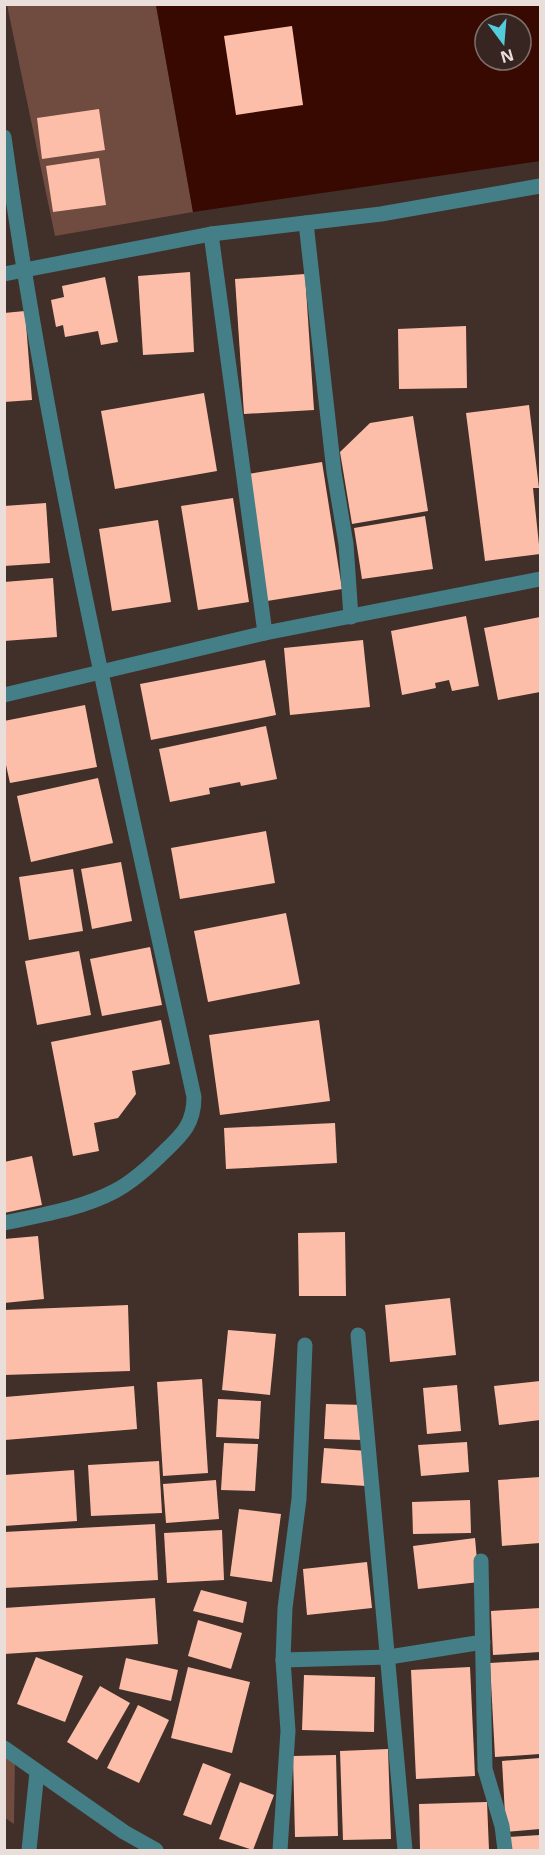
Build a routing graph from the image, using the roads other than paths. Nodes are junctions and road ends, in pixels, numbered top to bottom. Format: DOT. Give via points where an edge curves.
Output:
graph roads {
  1 [pos="4,137"];
  2 [pos="540,186"];
  3 [pos="306,223"];
  4 [pos="211,234"];
  5 [pos="23,271"];
  6 [pos="4,274"];
  7 [pos="540,579"];
  8 [pos="351,617"];
  9 [pos="265,633"];
  10 [pos="100,672"];
  11 [pos="4,695"];
  12 [pos="4,1223"];
  13 [pos="358,1335"];
  14 [pos="305,1345"];
  15 [pos="481,1561"];
  16 [pos="483,1641"];
  17 [pos="389,1657"];
  18 [pos="283,1660"];
  19 [pos="4,1748"];
  20 [pos="37,1772"];
  21 [pos="29,1851"];
  22 [pos="156,1851"];
  23 [pos="280,1851"];
  24 [pos="405,1851"];
  25 [pos="505,1851"];
  1 -- 5 [label="street"];
  2 -- 3 [label="street"];
  3 -- 4 [label="street"];
  3 -- 8 [label="street" via="334,472 346,544"];
  4 -- 5 [label="street"];
  4 -- 9 [label="street"];
  5 -- 6 [label="street"];
  5 -- 10 [label="street"];
  7 -- 8 [label="street"];
  8 -- 9 [label="street"];
  9 -- 10 [label="street"];
  10 -- 11 [label="street"];
  10 -- 12 [label="street" via="194,1097 194,1113 186,1131 142,1173 115,1191 78,1205"];
  13 -- 17 [label="street"];
  14 -- 18 [label="street" via="299,1499 285,1608"];
  15 -- 16 [label="street"];
  16 -- 17 [label="street"];
  16 -- 25 [label="street" via="485,1769 502,1826"];
  17 -- 18 [label="street"];
  17 -- 24 [label="street"];
  18 -- 23 [label="street" via="288,1731"];
  19 -- 20 [label="street"];
  20 -- 21 [label="street"];
  20 -- 22 [label="street"];
}
